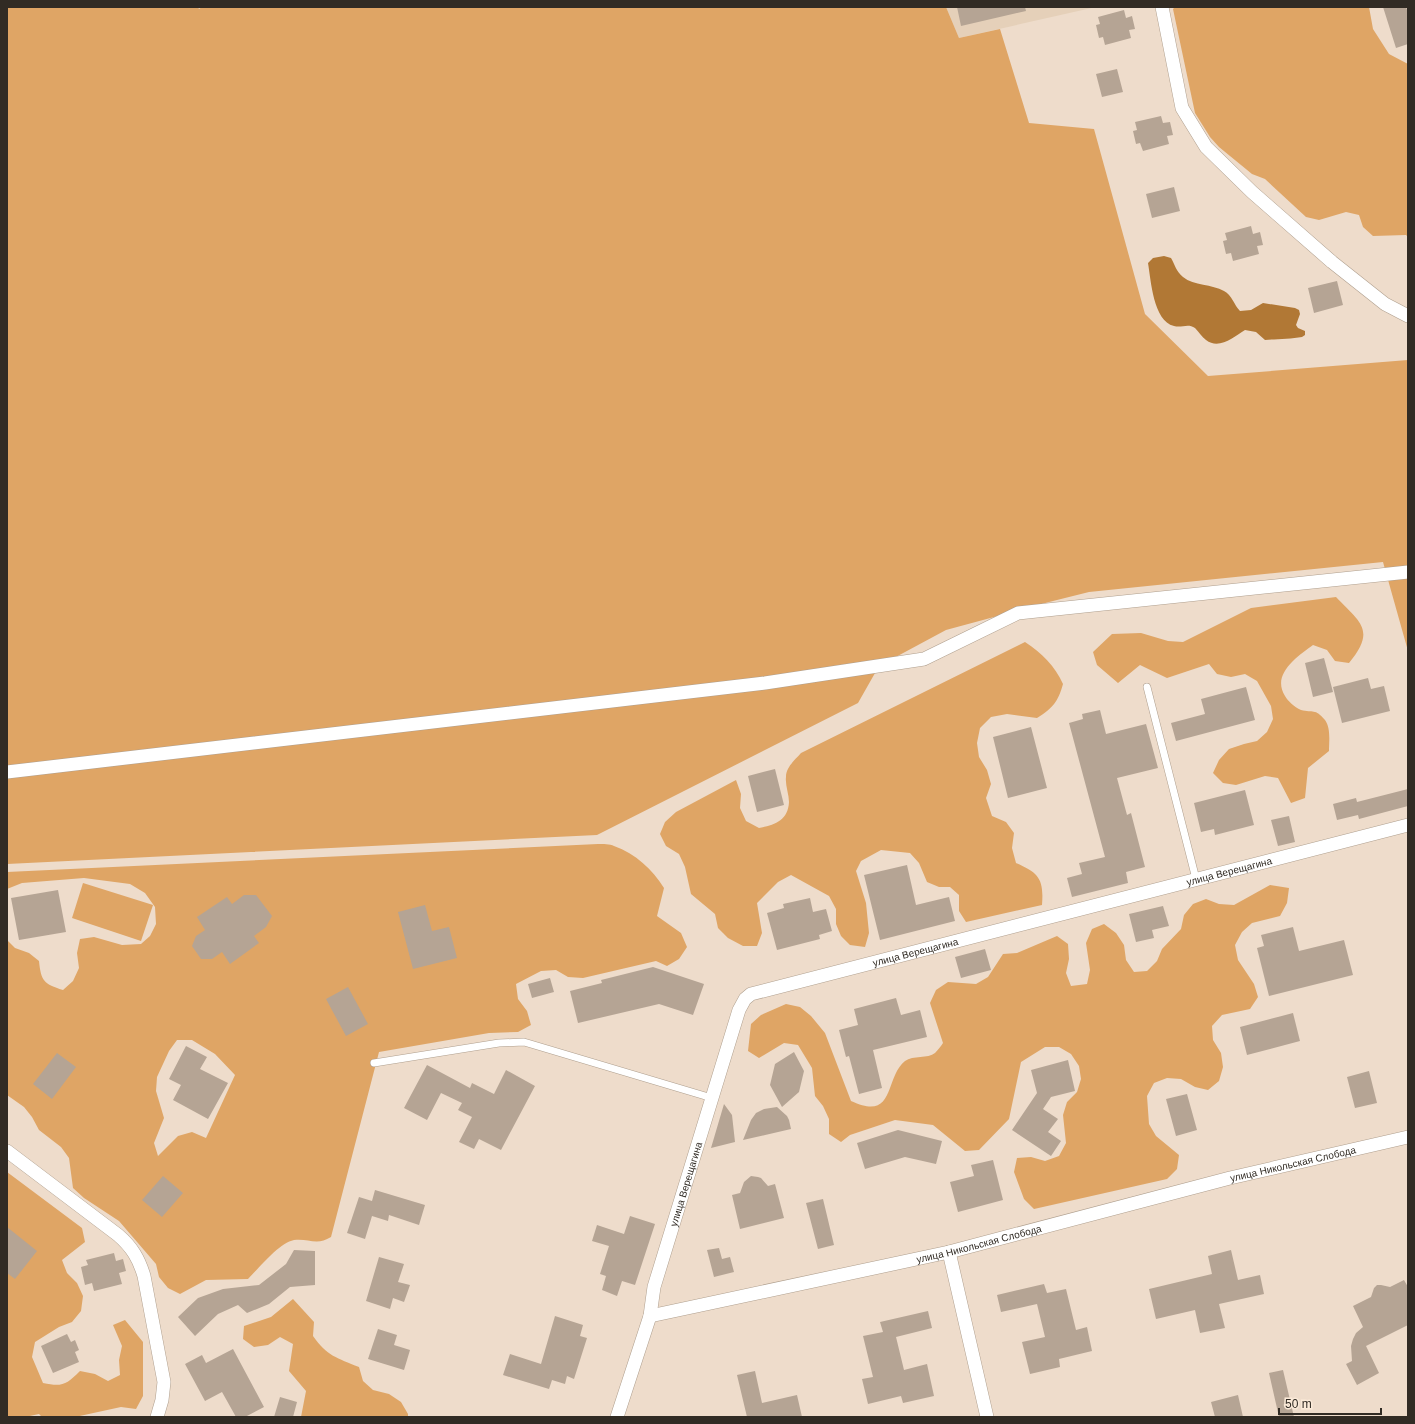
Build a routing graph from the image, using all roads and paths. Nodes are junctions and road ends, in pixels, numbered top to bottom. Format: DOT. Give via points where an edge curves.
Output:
graph roads {
  1 [pos="1162,7"];
  2 [pos="1408,316"];
  3 [pos="1408,572"];
  4 [pos="1147,686"];
  5 [pos="7,772"];
  6 [pos="1408,825"];
  7 [pos="1196,879"];
  8 [pos="374,1062"];
  9 [pos="712,1098"];
  10 [pos="1408,1137"];
  11 [pos="7,1151"];
  12 [pos="949,1252"];
  13 [pos="650,1316"];
  14 [pos="157,1417"];
  15 [pos="617,1417"];
  16 [pos="987,1417"];
  1 -- 2 [label="street" via="1182,108 1206,147 1252,192 1332,262 1385,304"];
  3 -- 5 [label="street" via="1018,613 924,659 765,683"];
  4 -- 7 [label="lane"];
  6 -- 7 [label="street, улица Верещагина"];
  7 -- 9 [label="street, улица Верещагина" via="751,994 739,1010"];
  8 -- 9 [label="lane" via="499,1043 524,1042"];
  9 -- 13 [label="street, улица Верещагина" via="654,1287"];
  10 -- 12 [label="street, улица Никольская Слобода" via="1230,1178"];
  11 -- 14 [label="street" via="127,1243 134,1252 144,1276 164,1382"];
  12 -- 13 [label="street, улица Никольская Слобода"];
  12 -- 16 [label="street"];
  13 -- 15 [label="street"];
}
